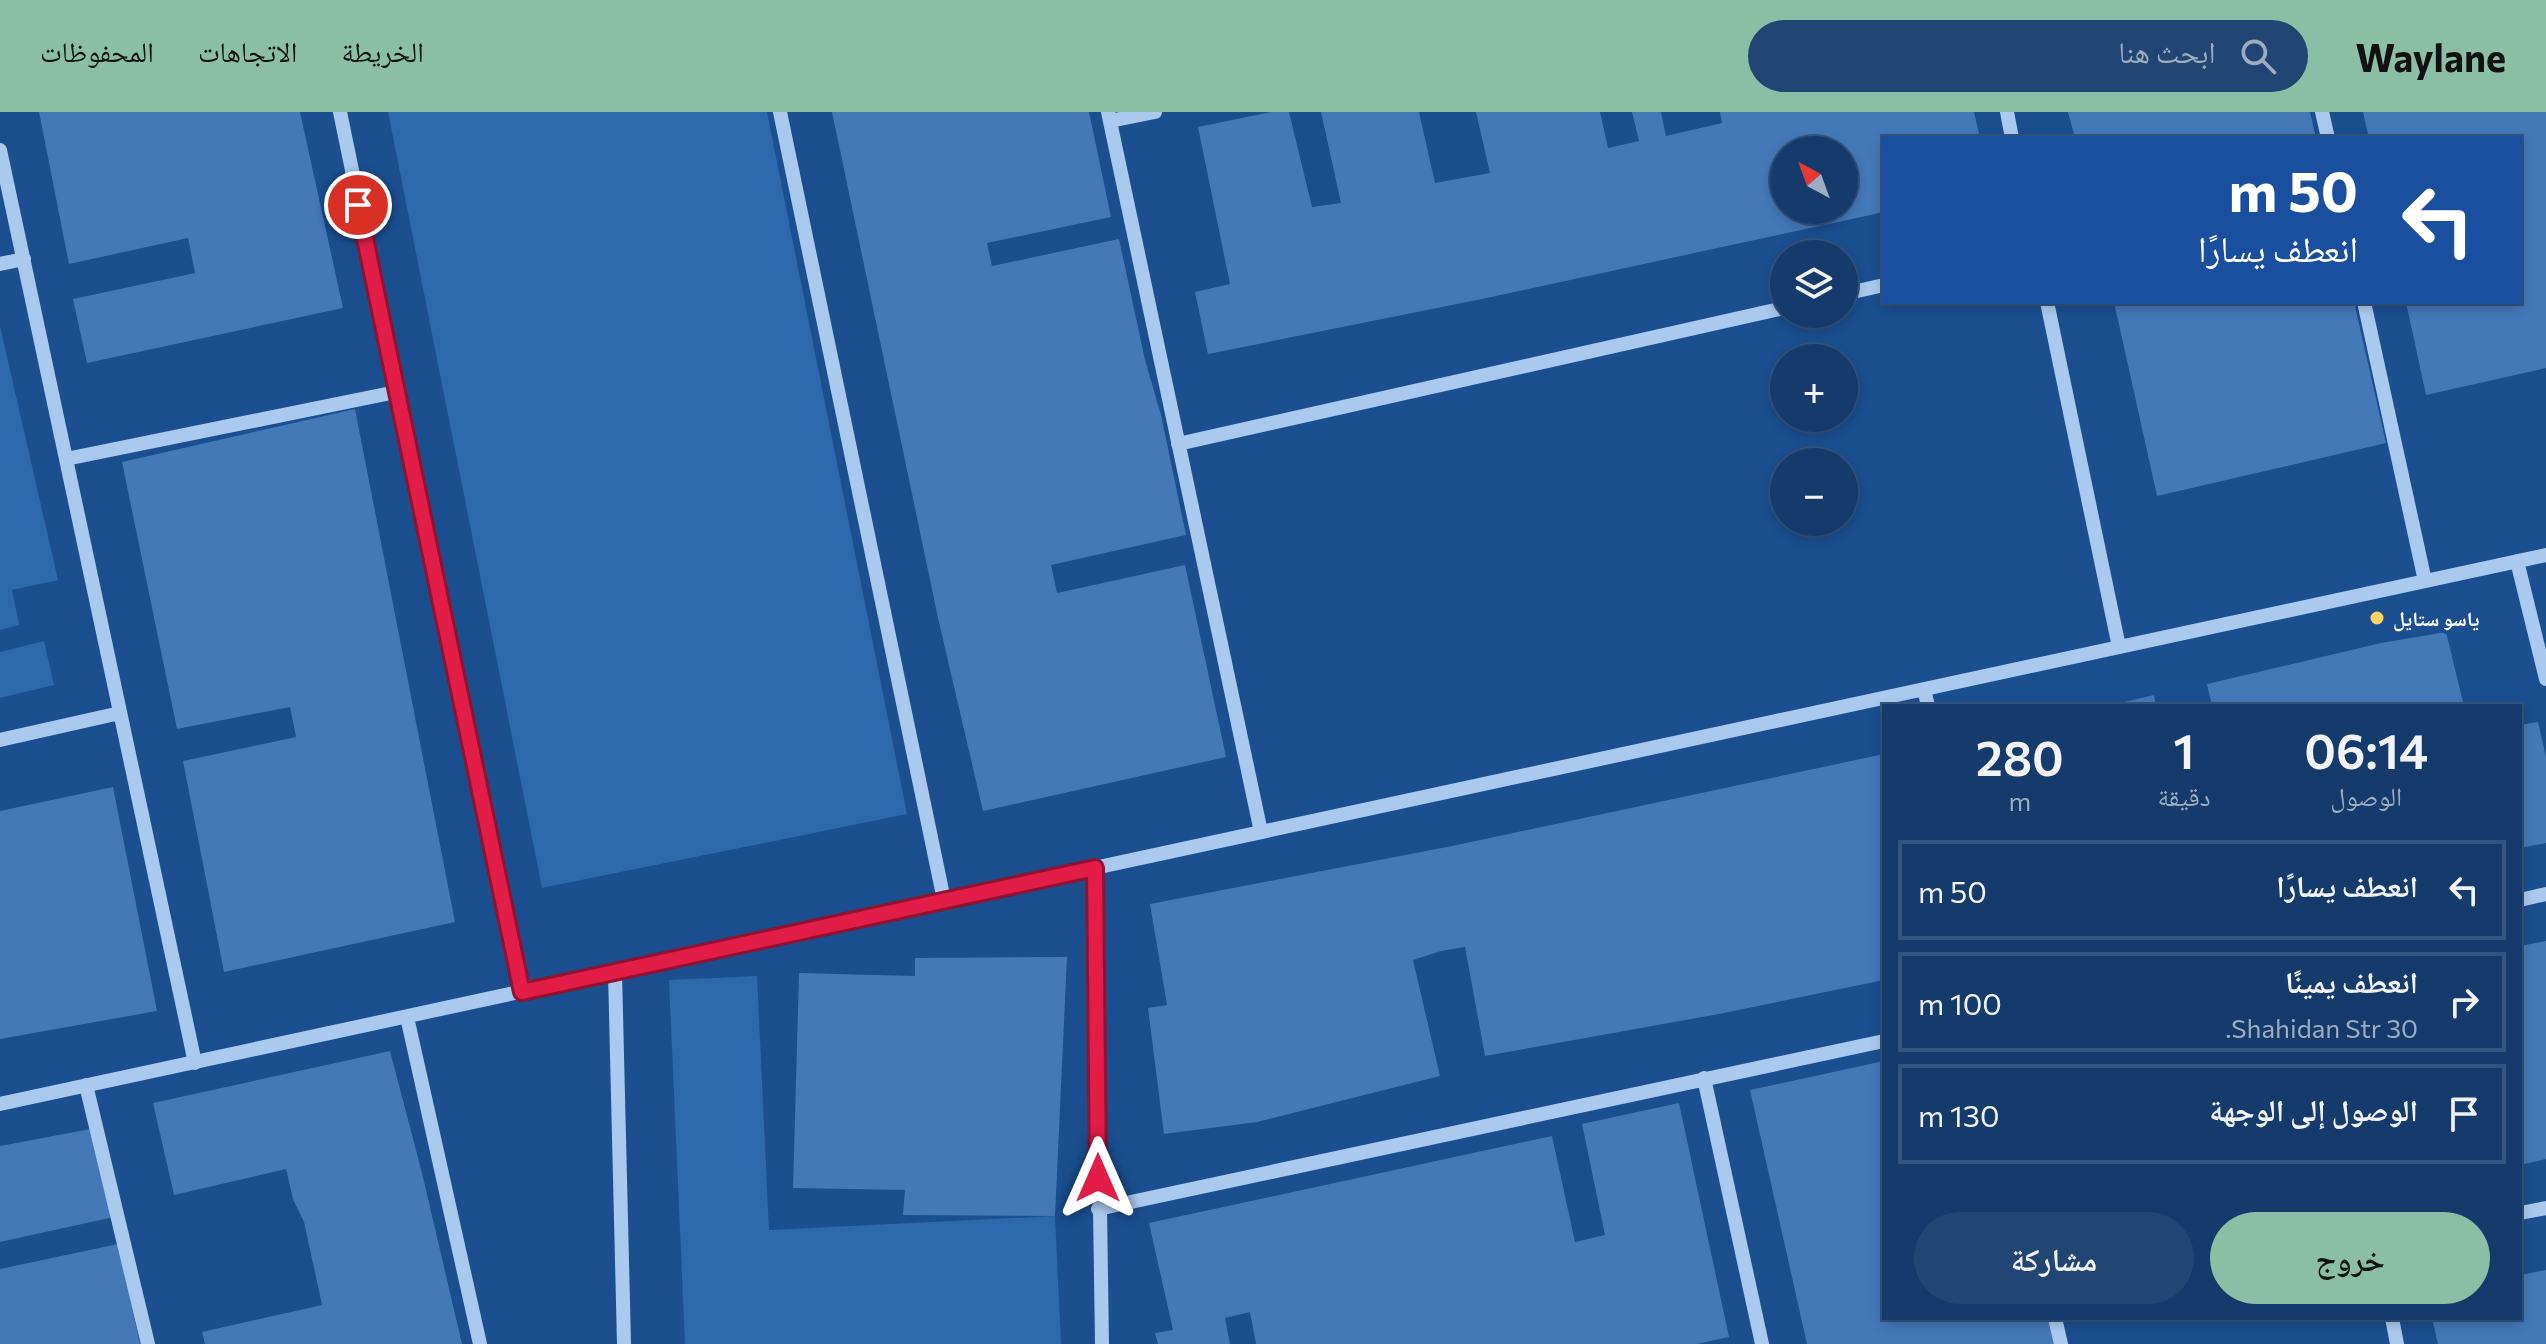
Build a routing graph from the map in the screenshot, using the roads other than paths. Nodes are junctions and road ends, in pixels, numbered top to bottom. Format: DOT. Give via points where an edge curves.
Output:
graph roads {
  1 [pos="340,112"];
  2 [pos="780,112"];
  3 [pos="1155,112"];
  4 [pos="2007,112"];
  5 [pos="2322,112"];
  6 [pos="1109,117"];
  7 [pos="2012,136"];
  8 [pos="2328,136"];
  9 [pos="0,150"];
  10 [pos="24,259"];
  11 [pos="0,264"];
  12 [pos="1882,285"];
  13 [pos="1858,291"];
  14 [pos="2047,304"];
  15 [pos="2364,304"];
  16 [pos="1770,311"];
  17 [pos="396,392"];
  18 [pos="1178,444"];
  19 [pos="66,459"];
  20 [pos="2546,555"];
  21 [pos="2517,561"];
  22 [pos="2425,581"];
  23 [pos="2119,647"];
  24 [pos="2546,679"];
  25 [pos="1924,689"];
  26 [pos="1928,704"];
  27 [pos="120,713"];
  28 [pos="0,740"];
  29 [pos="1261,832"];
  30 [pos="1095,868"];
  31 [pos="2546,894"];
  32 [pos="944,900"];
  33 [pos="2522,900"];
  34 [pos="615,972"];
  35 [pos="522,992"];
  36 [pos="407,1017"];
  37 [pos="1882,1041"];
  38 [pos="195,1063"];
  39 [pos="1704,1078"];
  40 [pos="86,1085"];
  41 [pos="0,1104"];
  42 [pos="2546,1208"];
  43 [pos="1098,1209"];
  44 [pos="2522,1213"];
  45 [pos="2055,1320"];
  46 [pos="2392,1320"];
  47 [pos="148,1344"];
  48 [pos="480,1344"];
  49 [pos="624,1344"];
  50 [pos="1102,1344"];
  51 [pos="1762,1344"];
  52 [pos="2061,1344"];
  53 [pos="2397,1344"];
  1 -- 17 [label="street"];
  2 -- 32 [label="street"];
  3 -- 6 [label="street"];
  4 -- 7 [label="street"];
  5 -- 8 [label="street"];
  6 -- 18 [label="street"];
  9 -- 10 [label="street"];
  10 -- 11 [label="street"];
  10 -- 19 [label="street"];
  12 -- 13 [label="street"];
  14 -- 23 [label="street"];
  15 -- 22 [label="street"];
  16 -- 18 [label="street"];
  17 -- 19 [label="street"];
  17 -- 35 [label="street"];
  18 -- 29 [label="street"];
  19 -- 27 [label="street"];
  20 -- 21 [label="street"];
  21 -- 22 [label="street"];
  21 -- 24 [label="street"];
  22 -- 23 [label="street"];
  23 -- 25 [label="street"];
  25 -- 26 [label="street"];
  25 -- 29 [label="street"];
  27 -- 28 [label="street"];
  27 -- 38 [label="street"];
  29 -- 30 [label="street"];
  30 -- 32 [label="street"];
  30 -- 43 [label="street"];
  31 -- 33 [label="street"];
  32 -- 34 [label="street"];
  34 -- 35 [label="street"];
  34 -- 49 [label="street"];
  35 -- 36 [label="street"];
  36 -- 38 [label="street"];
  36 -- 48 [label="street"];
  37 -- 39 [label="street"];
  38 -- 40 [label="street"];
  39 -- 43 [label="street"];
  39 -- 51 [label="street"];
  40 -- 41 [label="street"];
  40 -- 47 [label="street"];
  42 -- 44 [label="street"];
  43 -- 50 [label="street"];
  45 -- 52 [label="street"];
  46 -- 53 [label="street"];
}
